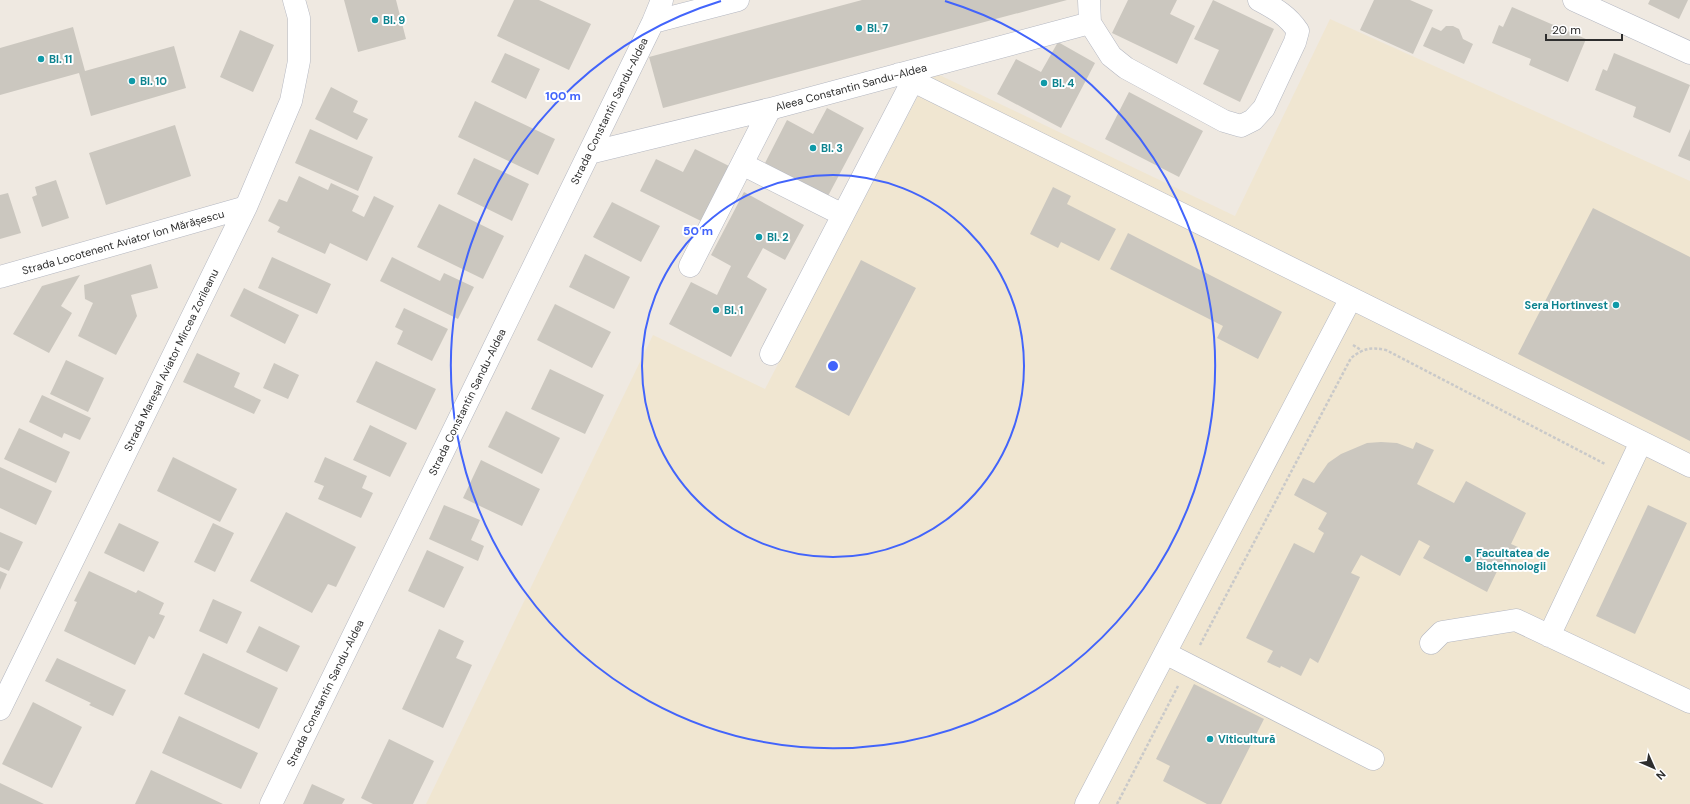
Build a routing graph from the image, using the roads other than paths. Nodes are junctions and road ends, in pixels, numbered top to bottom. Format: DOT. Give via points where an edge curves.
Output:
graph roads {
  1 [pos="294,0"];
  2 [pos="662,0"];
  3 [pos="738,0"];
  4 [pos="1089,0"];
  5 [pos="1259,0"];
  6 [pos="1574,0"];
  7 [pos="653,22"];
  8 [pos="1090,23"];
  9 [pos="1690,53"];
  10 [pos="906,77"];
  11 [pos="770,109"];
  12 [pos="589,152"];
  13 [pos="742,164"];
  14 [pos="246,207"];
  15 [pos="843,215"];
  16 [pos="690,266"];
  17 [pos="0,277"];
  18 [pos="1351,298"];
  19 [pos="771,354"];
  20 [pos="1641,442"];
  21 [pos="1690,466"];
  22 [pos="1549,636"];
  23 [pos="1431,643"];
  24 [pos="1165,653"];
  25 [pos="1690,702"];
  26 [pos="0,709"];
  27 [pos="1373,759"];
  28 [pos="270,804"];
  29 [pos="1086,804"];
  1 -- 14 [label="street, Strada Mareșal Aviator Mircea Zorileanu" via="299,18 299,61 291,101"];
  2 -- 7 [label="street, Strada Constantin Sandu-Aldea"];
  3 -- 7 [label="street"];
  4 -- 8 [label="street"];
  5 -- 8 [label="street" via="1278,10 1298,31 1264,108 1253,120 1241,126 1224,121 1126,68 1111,56"];
  6 -- 9 [label="street"];
  7 -- 12 [label="street, Strada Constantin Sandu-Aldea"];
  8 -- 10 [label="street, Aleea Constantin Sandu-Aldea"];
  10 -- 11 [label="street, Aleea Constantin Sandu-Aldea"];
  10 -- 15 [label="street"];
  10 -- 18 [label="street"];
  11 -- 12 [label="street, Aleea Constantin Sandu-Aldea"];
  11 -- 13 [label="street"];
  12 -- 28 [label="street, Strada Constantin Sandu-Aldea"];
  13 -- 15 [label="street"];
  13 -- 16 [label="street"];
  14 -- 17 [label="street, Strada Locotenent Aviator Ion Mărășescu"];
  14 -- 26 [label="street, Strada Mareșal Aviator Mircea Zorileanu"];
  15 -- 19 [label="street"];
  18 -- 20 [label="street"];
  18 -- 24 [label="street"];
  20 -- 21 [label="street"];
  20 -- 22 [label="street"];
  22 -- 23 [label="street" via="1516,620 1442,632"];
  22 -- 25 [label="street"];
  24 -- 27 [label="street"];
  24 -- 29 [label="street"];
}
